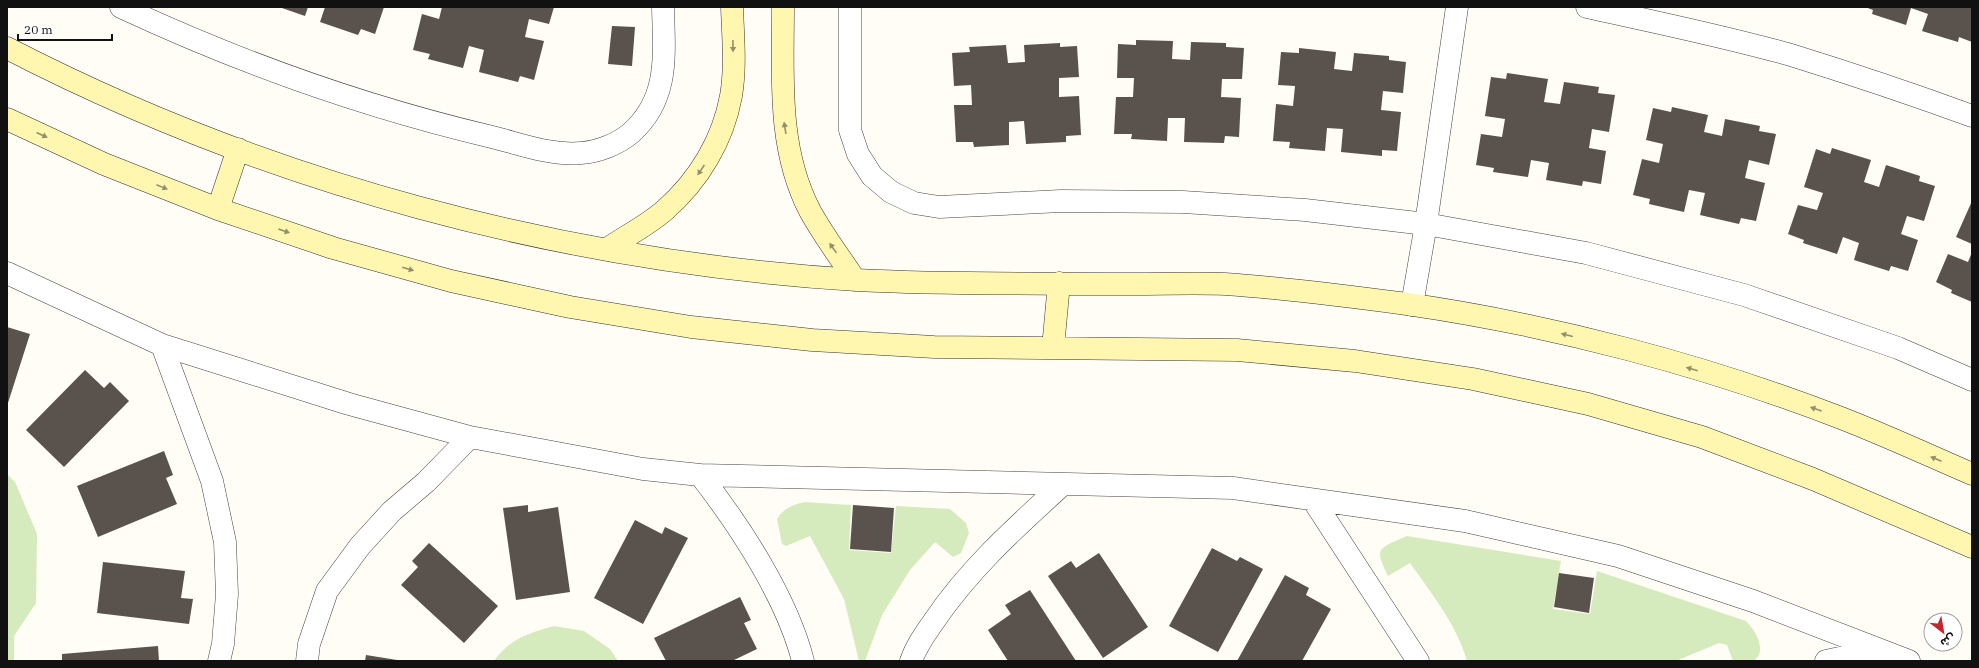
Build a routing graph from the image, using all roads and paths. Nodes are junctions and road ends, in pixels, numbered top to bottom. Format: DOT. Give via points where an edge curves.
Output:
graph roads {
  1 [pos="121,7"];
  2 [pos="663,7"];
  3 [pos="732,7"];
  4 [pos="783,7"];
  5 [pos="850,7"];
  6 [pos="1457,7"];
  7 [pos="1587,7"];
  8 [pos="7,48"];
  9 [pos="1972,116"];
  10 [pos="7,118"];
  11 [pos="238,149"];
  12 [pos="218,209"];
  13 [pos="1426,224"];
  14 [pos="607,249"];
  15 [pos="7,273"];
  16 [pos="855,280"];
  17 [pos="1059,283"];
  18 [pos="1412,305"];
  19 [pos="162,345"];
  20 [pos="1053,348"];
  21 [pos="1972,380"];
  22 [pos="470,437"];
  23 [pos="1972,474"];
  24 [pos="700,475"];
  25 [pos="1062,485"];
  26 [pos="1313,500"];
  27 [pos="1972,546"];
  28 [pos="1877,650"];
  29 [pos="219,661"];
  30 [pos="307,661"];
  31 [pos="803,661"];
  32 [pos="911,661"];
  33 [pos="1418,661"];
  34 [pos="1826,661"];
  35 [pos="1909,661"];
  1 -- 2 [label="street" via="221,50 386,108 470,132 547,150 581,154 607,147 630,134 648,114 660,90 664,65"];
  3 -- 14 [label="street, one-way" via="731,95 715,147 684,192 664,211"];
  16 -- 4 [label="street, one-way" via="810,210 789,151 784,121"];
  5 -- 13 [label="street" via="850,130 858,154 877,180 891,192 914,203 939,207 1061,201 1183,202 1305,210"];
  6 -- 13 [label="street"];
  7 -- 9 [label="street" via="1681,27 1790,55"];
  8 -- 11 [label="street" via="137,108"];
  10 -- 12 [label="street, one-way" via="104,164"];
  11 -- 12 [label="street"];
  11 -- 14 [label="street" via="383,197 532,234"];
  12 -- 20 [label="street, one-way" via="333,248 451,281 578,308 691,327 812,340 934,347"];
  13 -- 18 [label="street"];
  13 -- 21 [label="street" via="1586,254 1744,295 1898,348"];
  14 -- 16 [label="street" via="772,273"];
  15 -- 19 [label="street"];
  16 -- 17 [label="street" via="951,284"];
  17 -- 18 [label="street" via="1223,284"];
  17 -- 20 [label="street"];
  23 -- 18 [label="street, one-way" via="1841,418 1736,382 1630,351 1529,326"];
  19 -- 22 [label="street" via="349,404"];
  19 -- 29 [label="street" via="212,481 225,542 227,594"];
  20 -- 27 [label="street" via="1237,350 1355,361 1473,379 1588,404 1702,437 1813,479"];
  22 -- 24 [label="street" via="643,469"];
  22 -- 30 [label="street" via="426,482 392,511 360,546 327,591 309,644"];
  24 -- 25 [label="street"];
  24 -- 31 [label="street" via="728,510 765,572 797,637"];
  25 -- 26 [label="street" via="1233,488"];
  25 -- 32 [label="street" via="993,547 953,593 915,649"];
  26 -- 28 [label="street" via="1465,521 1618,556 1753,601"];
  26 -- 33 [label="street"];
  28 -- 34 [label="street"];
  28 -- 35 [label="street"];
}
